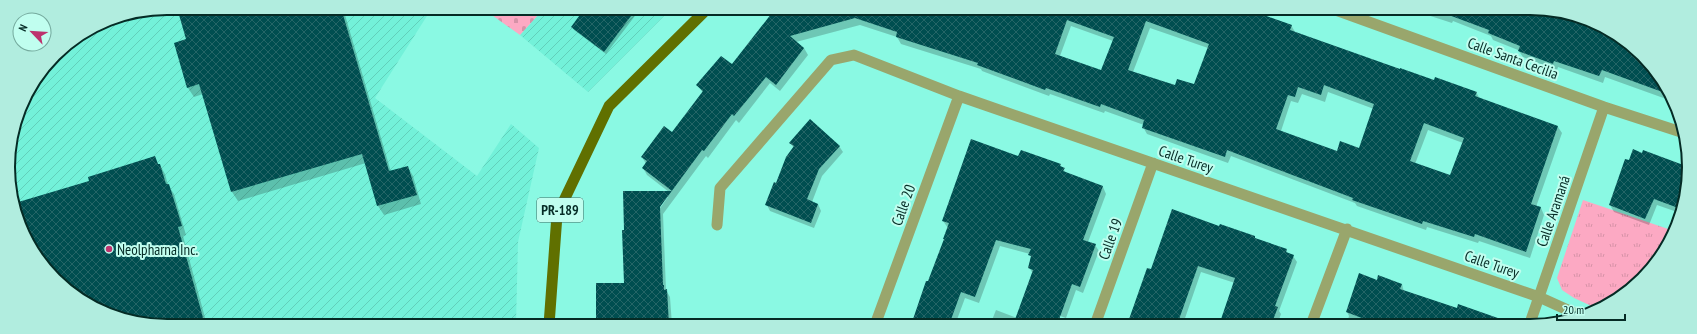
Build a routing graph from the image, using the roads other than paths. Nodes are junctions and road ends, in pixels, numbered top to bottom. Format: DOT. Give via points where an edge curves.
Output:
graph roads {
  1 [pos="700,15"];
  2 [pos="1351,15"];
  3 [pos="959,96"];
  4 [pos="1604,107"];
  5 [pos="1678,131"];
  6 [pos="1153,163"];
  7 [pos="717,225"];
  8 [pos="1347,229"];
  9 [pos="1539,297"];
  10 [pos="1574,313"];
  11 [pos="549,319"];
  12 [pos="877,319"];
  13 [pos="1097,319"];
  14 [pos="1314,319"];
  15 [pos="1531,319"];
  1 -- 11 [label="main road, PR-189" via="609,106 558,215"];
  2 -- 4 [label="street, Calle Santa Cecilia"];
  3 -- 6 [label="street, Calle Turey"];
  3 -- 7 [label="street, Calle Turey" via="854,55 831,60 720,188"];
  3 -- 12 [label="street, Calle 20"];
  4 -- 5 [label="street, Calle Santa Cecilia"];
  4 -- 9 [label="street, Calle Aramaná"];
  6 -- 8 [label="street, Calle Turey"];
  6 -- 13 [label="street, Calle 19"];
  8 -- 9 [label="street, Calle Turey"];
  8 -- 14 [label="street"];
  9 -- 10 [label="street, Calle Turey"];
  9 -- 15 [label="street, Calle Aramaná"];
}
